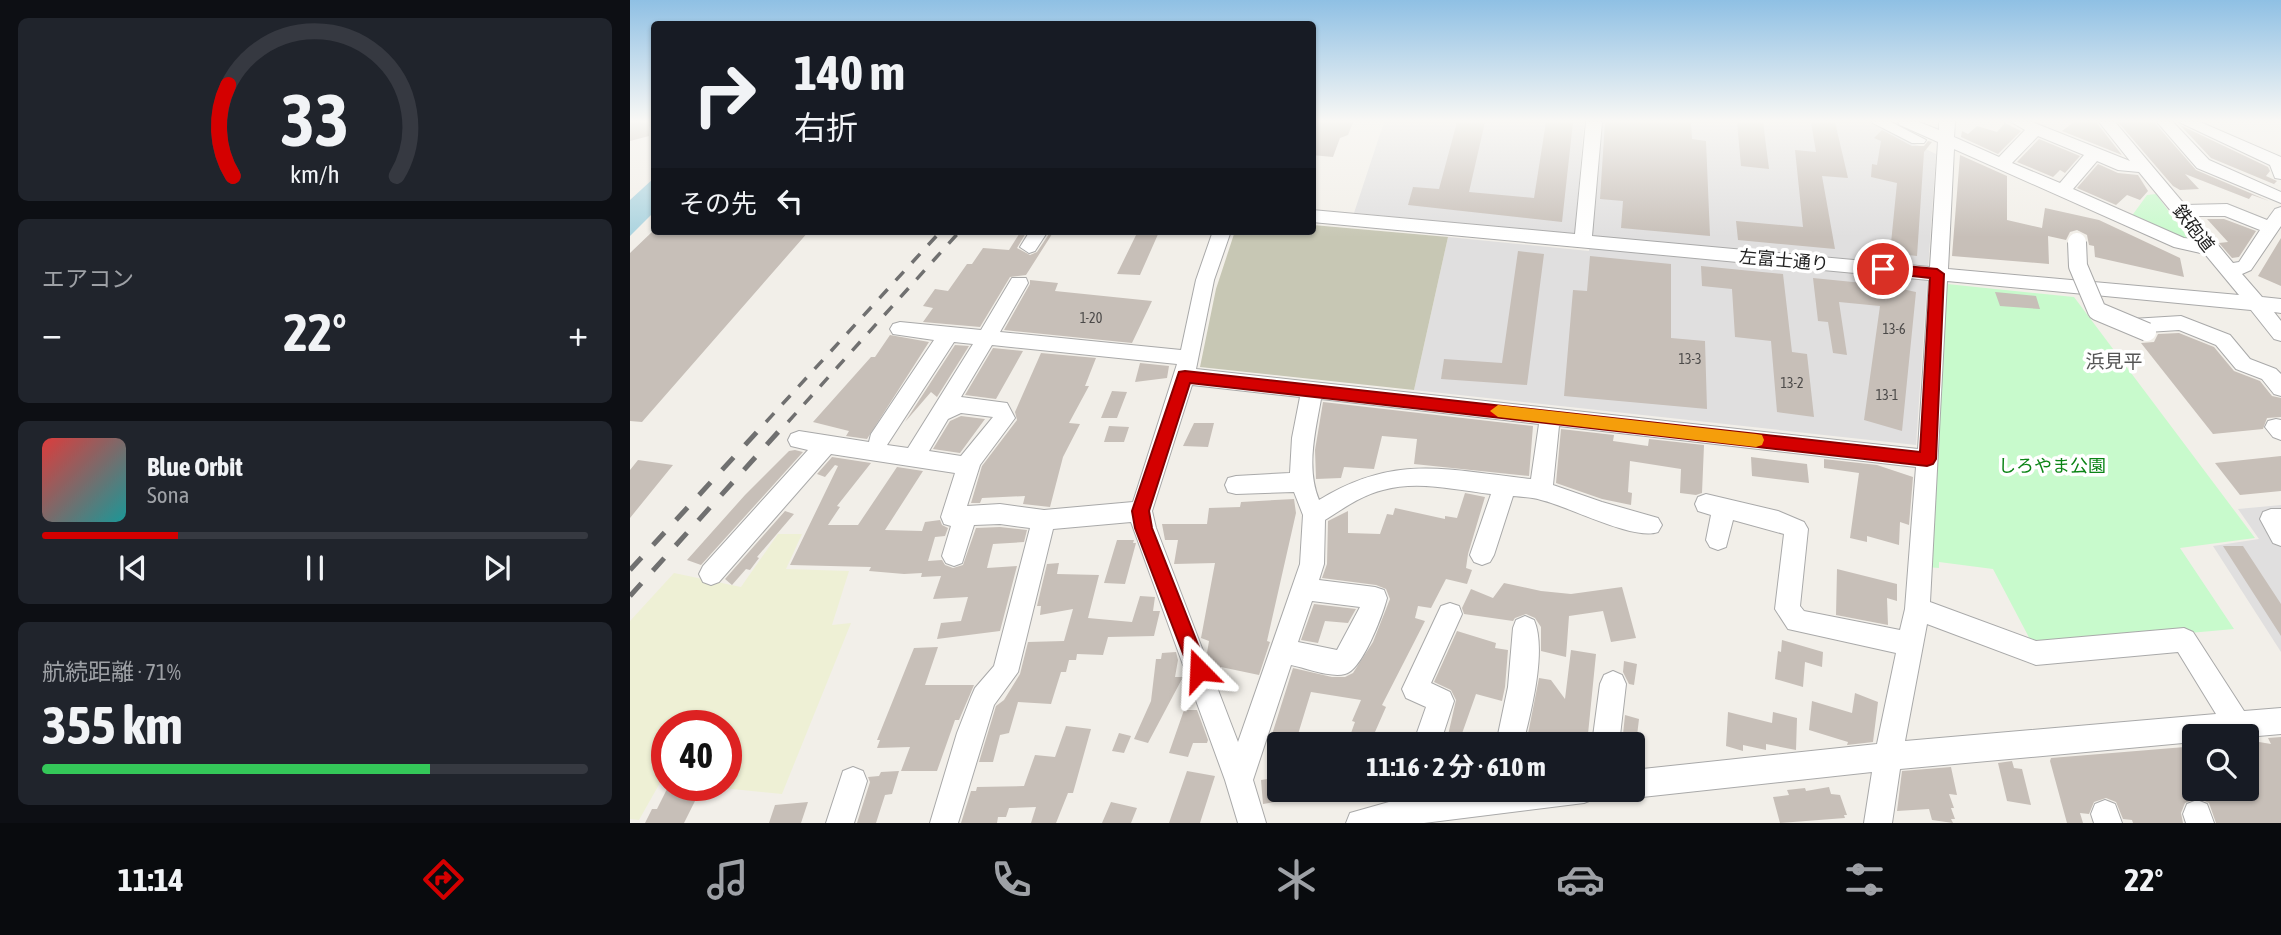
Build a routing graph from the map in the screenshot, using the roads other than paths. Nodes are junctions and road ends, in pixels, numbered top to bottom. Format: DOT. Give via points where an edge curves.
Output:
graph roads {
  1 [pos="1590,160"];
  2 [pos="1945,160"];
  3 [pos="1994,160"];
  4 [pos="2004,160"];
  5 [pos="2088,160"];
  6 [pos="2110,160"];
  7 [pos="2139,160"];
  8 [pos="2200,160"];
  9 [pos="2002,164"];
  10 [pos="2145,167"];
  11 [pos="2063,190"];
  12 [pos="2281,198"];
  13 [pos="2180,211"];
  14 [pos="1316,216"];
  15 [pos="2276,221"];
  16 [pos="1221,235"];
  17 [pos="1583,241"];
  18 [pos="2077,242"];
  19 [pos="2208,248"];
  20 [pos="2229,272"];
  21 [pos="1937,274"];
  22 [pos="1019,283"];
  23 [pos="2255,303"];
  24 [pos="2281,306"];
  25 [pos="900,329"];
  26 [pos="949,333"];
  27 [pos="2281,334"];
  28 [pos="987,337"];
  29 [pos="1187,367"];
  30 [pos="2281,388"];
  31 [pos="1312,390"];
  32 [pos="941,413"];
  33 [pos="1550,417"];
  34 [pos="799,440"];
  35 [pos="879,440"];
  36 [pos="827,444"];
  37 [pos="914,458"];
  38 [pos="1927,459"];
  39 [pos="966,466"];
  40 [pos="1301,482"];
  41 [pos="1236,485"];
  42 [pos="1505,486"];
  43 [pos="1541,490"];
  44 [pos="1141,511"];
  45 [pos="1314,515"];
  46 [pos="965,516"];
  47 [pos="2281,519"];
  48 [pos="1044,520"];
  49 [pos="1650,525"];
  50 [pos="2281,537"];
  51 [pos="1718,540"];
  52 [pos="1482,555"];
  53 [pos="954,556"];
  54 [pos="711,574"];
  55 [pos="1304,589"];
  56 [pos="1917,609"];
  57 [pos="1450,614"];
  58 [pos="1525,628"];
  59 [pos="1909,644"];
  60 [pos="1283,652"];
  61 [pos="1612,684"];
  62 [pos="2281,720"];
  63 [pos="2238,724"];
  64 [pos="2182,729"];
  65 [pos="1430,732"];
  66 [pos="1512,732"];
  67 [pos="1606,732"];
  68 [pos="1888,758"];
  69 [pos="1239,780"];
  70 [pos="853,782"];
  71 [pos="1645,783"];
  72 [pos="1406,802"];
  73 [pos="1447,802"];
  74 [pos="1484,804"];
  75 [pos="840,823"];
  76 [pos="944,823"];
  77 [pos="1252,823"];
  78 [pos="1360,823"];
  79 [pos="1878,823"];
  1 -- 17 [label="street"];
  2 -- 21 [label="street"];
  3 -- 9 [label="street"];
  4 -- 9 [label="street"];
  5 -- 11 [label="street"];
  6 -- 10 [label="street"];
  7 -- 10 [label="street, 鉄砲道"];
  8 -- 12 [label="street"];
  9 -- 11 [label="street"];
  10 -- 13 [label="street, 鉄砲道"];
  11 -- 19 [label="street" via="2180,243"];
  13 -- 15 [label="street" via="2227,210"];
  13 -- 19 [label="street, 鉄砲道"];
  14 -- 17 [label="street, 左富士通り"];
  15 -- 20 [label="street" via="2245,266"];
  16 -- 29 [label="street" via="1205,280"];
  17 -- 21 [label="street, 左富士通り"];
  18 -- 30 [label="street, bridge" via="2078,266 2097,311 2140,329 2181,323 2223,340 2243,364 2269,374"];
  19 -- 20 [label="street, 鉄砲道"];
  20 -- 23 [label="street, 鉄砲道"];
  21 -- 23 [label="street, 左富士通り"];
  21 -- 38 [label="street"];
  22 -- 28 [label="street"];
  23 -- 24 [label="street, 左富士通り"];
  23 -- 27 [label="street, 鉄砲道"];
  25 -- 26 [label="street"];
  26 -- 28 [label="street"];
  26 -- 35 [label="street"];
  28 -- 29 [label="street"];
  28 -- 32 [label="street"];
  29 -- 31 [label="street"];
  29 -- 44 [label="street"];
  31 -- 33 [label="street"];
  31 -- 40 [label="street"];
  32 -- 37 [label="street"];
  32 -- 39 [label="street" via="960,405 1000,409 1004,418"];
  33 -- 38 [label="street"];
  33 -- 43 [label="street"];
  34 -- 36 [label="street"];
  36 -- 37 [label="street"];
  36 -- 54 [label="street"];
  37 -- 39 [label="street"];
  38 -- 56 [label="street"];
  39 -- 46 [label="street" via="970,466 952,517"];
  40 -- 41 [label="street"];
  40 -- 45 [label="street"];
  42 -- 43 [label="street"];
  42 -- 45 [label="street" via="1445,477 1383,480 1351,492"];
  42 -- 52 [label="street"];
  43 -- 49 [label="street"];
  44 -- 48 [label="street"];
  44 -- 69 [label="street"];
  45 -- 55 [label="street" via="1312,564"];
  46 -- 48 [label="street" via="1000,514"];
  46 -- 53 [label="street"];
  47 -- 50 [label="street" via="2270,519"];
  48 -- 76 [label="street" via="1005,672 984,696"];
  51 -- 59 [label="street" via="1715,506 1796,528 1787,609 1797,621"];
  55 -- 60 [label="street"];
  55 -- 60 [label="street" via="1375,598 1343,663"];
  56 -- 59 [label="street"];
  56 -- 63 [label="street" via="2036,653 2184,640"];
  57 -- 65 [label="street" via="1415,689 1441,701"];
  58 -- 66 [label="street" via="1526,661"];
  59 -- 68 [label="street"];
  60 -- 69 [label="street"];
  61 -- 67 [label="street"];
  62 -- 63 [label="street"];
  64 -- 68 [label="street"];
  68 -- 71 [label="street"];
  68 -- 79 [label="street"];
  69 -- 77 [label="street"];
  70 -- 75 [label="street"];
  72 -- 78 [label="street"];
  73 -- 74 [label="street"];
}
